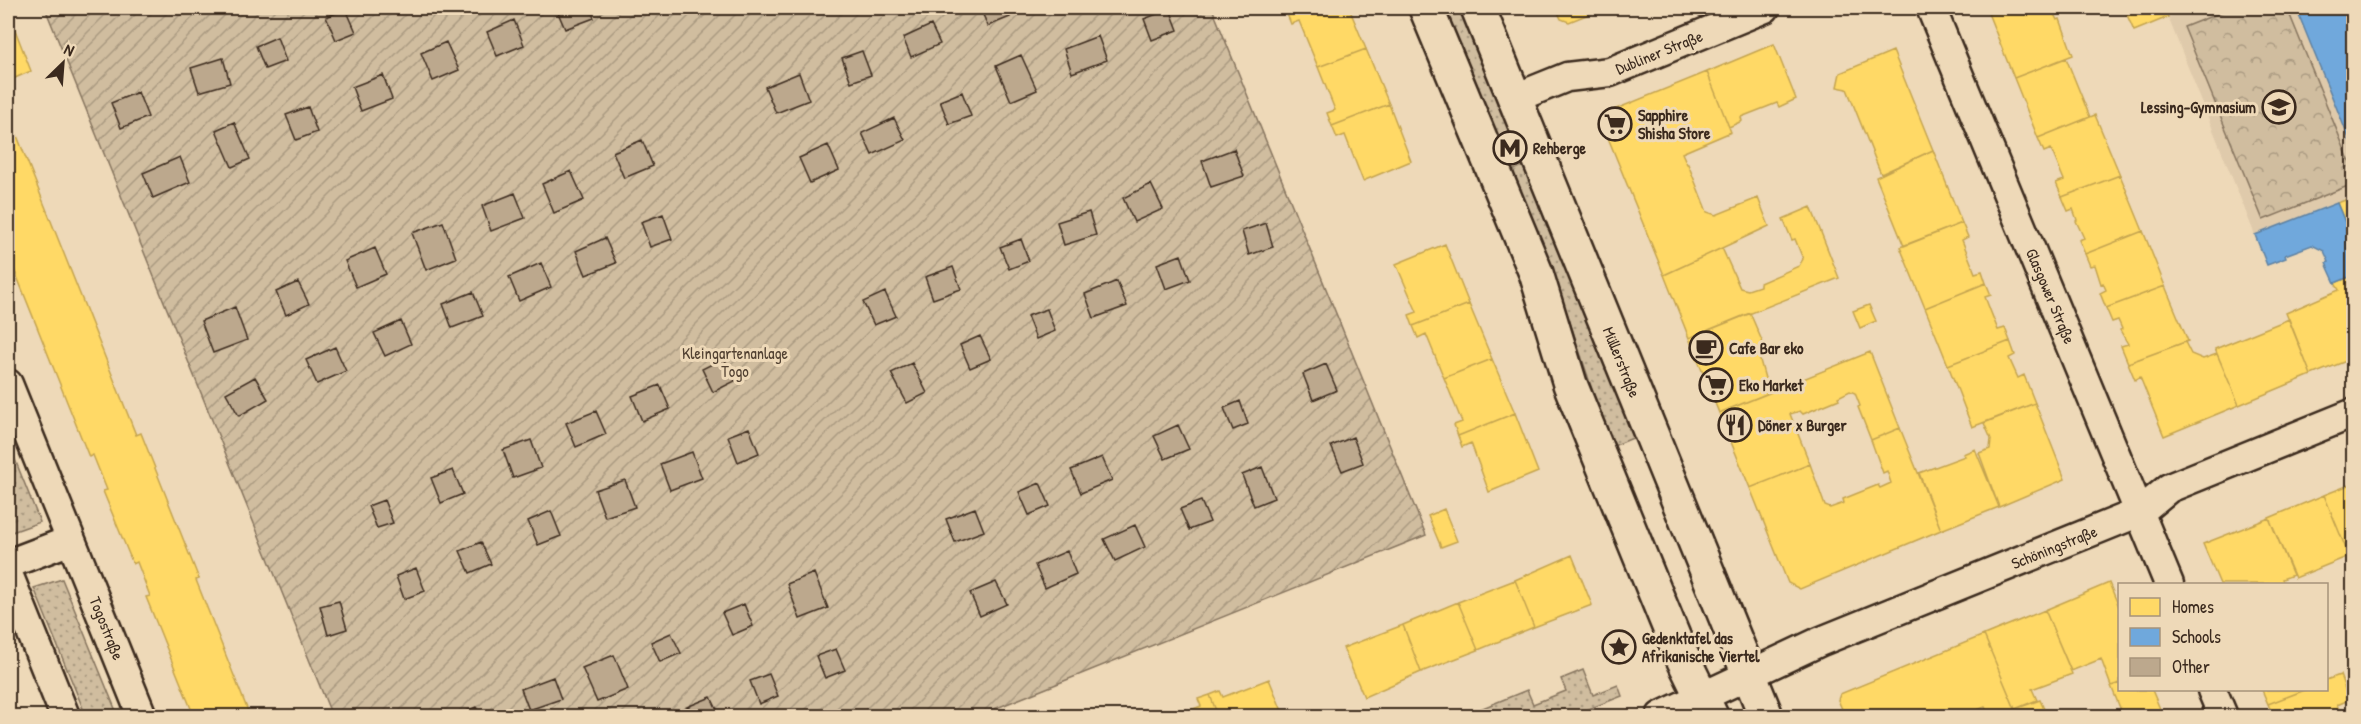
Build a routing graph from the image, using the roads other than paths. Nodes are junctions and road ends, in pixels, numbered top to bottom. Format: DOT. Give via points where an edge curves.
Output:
graph roads {
  1 [pos="1426,8"];
  2 [pos="1478,8"];
  3 [pos="1766,8"];
  4 [pos="1931,8"];
  5 [pos="1515,98"];
  6 [pos="8,384"];
  7 [pos="2354,412"];
  8 [pos="2140,512"];
  9 [pos="71,540"];
  10 [pos="8,564"];
  11 [pos="8,574"];
  12 [pos="2168,583"];
  13 [pos="1749,674"];
  14 [pos="2212,691"];
  15 [pos="1706,706"];
  16 [pos="65,717"];
  17 [pos="142,717"];
  18 [pos="1661,717"];
  19 [pos="1766,717"];
  20 [pos="2223,717"];
  1 -- 15 [label="main road" via="1536,273 1570,384 1677,646"];
  2 -- 5 [label="main road, Müllerstraße"];
  3 -- 5 [label="street, Dubliner Straße" via="1610,72 1567,77"];
  4 -- 8 [label="street, Glasgower Straße"];
  5 -- 13 [label="main road, Müllerstraße"];
  6 -- 9 [label="street, Togostraße"];
  7 -- 8 [label="street, Schöningstraße" via="2169,488"];
  8 -- 12 [label="street, Glasgower Straße"];
  8 -- 13 [label="street, Schöningstraße"];
  9 -- 10 [label="street"];
  9 -- 17 [label="street, Togostraße"];
  11 -- 16 [label="street"];
  13 -- 15 [label="street, Schöningstraße"];
  13 -- 19 [label="main road, Müllerstraße"];
  14 -- 20 [label="street"];
  15 -- 18 [label="street, Schöningstraße"];
}
